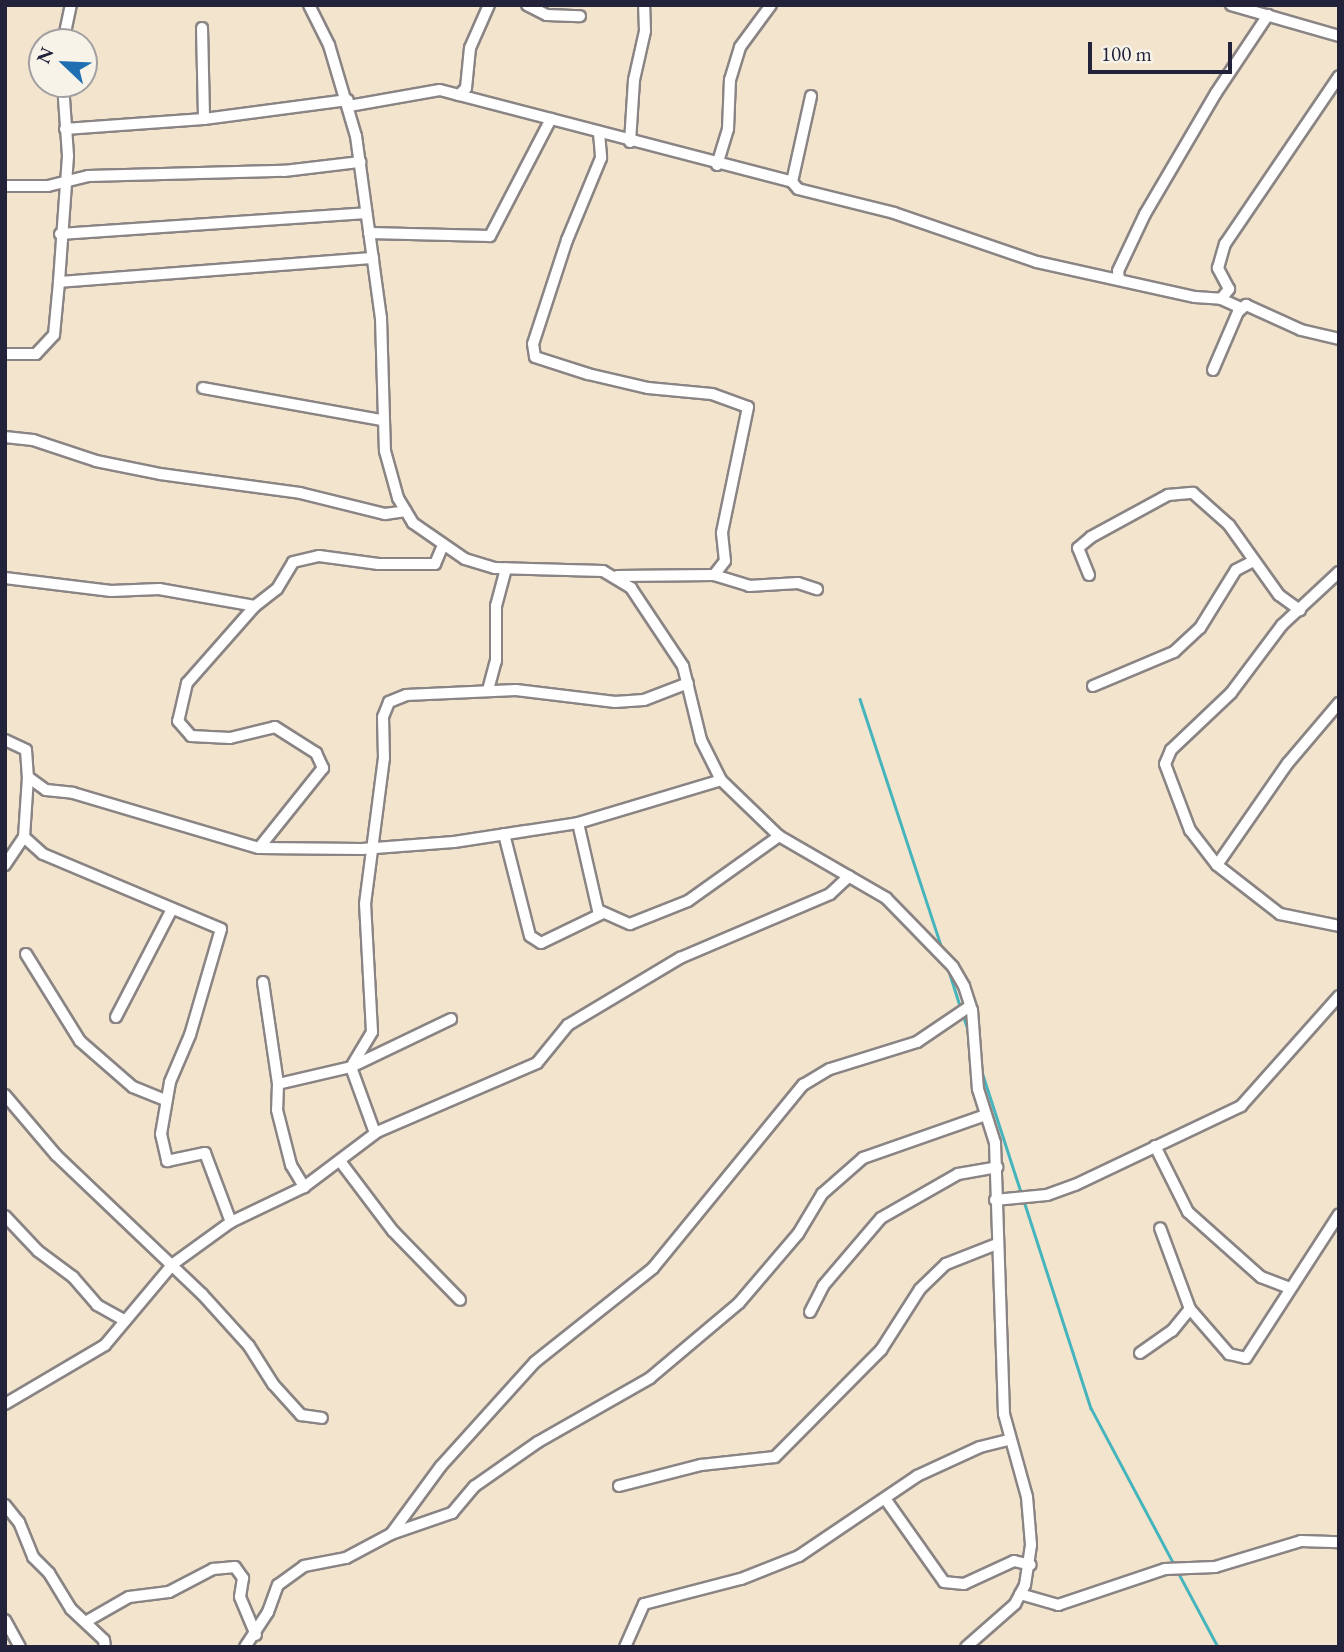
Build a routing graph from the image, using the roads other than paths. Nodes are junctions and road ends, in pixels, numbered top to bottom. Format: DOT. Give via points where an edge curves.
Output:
graph roads {
  1 [pos="71,5"];
  2 [pos="309,5"];
  3 [pos="489,5"];
  4 [pos="527,5"];
  5 [pos="644,5"];
  6 [pos="771,5"];
  7 [pos="1231,5"];
  8 [pos="1268,15"];
  9 [pos="580,16"];
  10 [pos="66,28"];
  11 [pos="202,28"];
  12 [pos="1339,36"];
  13 [pos="1339,76"];
  14 [pos="459,95"];
  15 [pos="811,96"];
  16 [pos="64,98"];
  17 [pos="349,103"];
  18 [pos="204,119"];
  19 [pos="551,119"];
  20 [pos="65,129"];
  21 [pos="599,133"];
  22 [pos="630,142"];
  23 [pos="360,162"];
  24 [pos="717,165"];
  25 [pos="65,181"];
  26 [pos="792,182"];
  27 [pos="5,186"];
  28 [pos="366,213"];
  29 [pos="369,233"];
  30 [pos="60,234"];
  31 [pos="373,258"];
  32 [pos="1119,279"];
  33 [pos="59,282"];
  34 [pos="1222,299"];
  35 [pos="1241,308"];
  36 [pos="1339,338"];
  37 [pos="5,354"];
  38 [pos="1213,370"];
  39 [pos="203,388"];
  40 [pos="381,420"];
  41 [pos="5,437"];
  42 [pos="406,511"];
  43 [pos="443,545"];
  44 [pos="1252,562"];
  45 [pos="506,568"];
  46 [pos="1339,572"];
  47 [pos="714,575"];
  48 [pos="1089,575"];
  49 [pos="617,576"];
  50 [pos="5,578"];
  51 [pos="817,589"];
  52 [pos="255,606"];
  53 [pos="1300,610"];
  54 [pos="688,684"];
  55 [pos="1093,686"];
  56 [pos="488,690"];
  57 [pos="1339,703"];
  58 [pos="5,740"];
  59 [pos="28,776"];
  60 [pos="721,780"];
  61 [pos="578,823"];
  62 [pos="504,834"];
  63 [pos="779,836"];
  64 [pos="24,837"];
  65 [pos="258,848"];
  66 [pos="374,848"];
  67 [pos="5,865"];
  68 [pos="1217,865"];
  69 [pos="849,876"];
  70 [pos="172,909"];
  71 [pos="603,913"];
  72 [pos="1339,926"];
  73 [pos="26,954"];
  74 [pos="263,982"];
  75 [pos="1339,996"];
  76 [pos="970,1006"];
  77 [pos="116,1017"];
  78 [pos="451,1020"];
  79 [pos="351,1067"];
  80 [pos="278,1084"];
  81 [pos="5,1095"];
  82 [pos="165,1100"];
  83 [pos="986,1115"];
  84 [pos="375,1133"];
  85 [pos="1155,1146"];
  86 [pos="340,1161"];
  87 [pos="997,1167"];
  88 [pos="304,1186"];
  89 [pos="995,1200"];
  90 [pos="1339,1214"];
  91 [pos="5,1216"];
  92 [pos="232,1222"];
  93 [pos="1160,1228"];
  94 [pos="997,1244"];
  95 [pos="173,1264"];
  96 [pos="1289,1288"];
  97 [pos="460,1300"];
  98 [pos="1190,1309"];
  99 [pos="810,1312"];
  100 [pos="122,1319"];
  101 [pos="1140,1353"];
  102 [pos="5,1404"];
  103 [pos="322,1419"];
  104 [pos="1008,1440"];
  105 [pos="619,1486"];
  106 [pos="886,1500"];
  107 [pos="5,1505"];
  108 [pos="391,1534"];
  109 [pos="1339,1542"];
  110 [pos="1031,1565"];
  111 [pos="1020,1594"];
  112 [pos="5,1620"];
  113 [pos="87,1621"];
  114 [pos="256,1635"];
  115 [pos="20,1647"];
  116 [pos="105,1647"];
  117 [pos="246,1647"];
  118 [pos="625,1647"];
  119 [pos="966,1647"];
  1 -- 10 [label="street"];
  2 -- 17 [label="street"];
  3 -- 14 [label="street" via="470,48 466,88"];
  4 -- 9 [label="street" via="547,15"];
  5 -- 22 [label="street" via="645,31 634,80"];
  6 -- 24 [label="street" via="740,47 730,79 727,129"];
  7 -- 8 [label="street"];
  8 -- 12 [label="street"];
  8 -- 32 [label="street" via="1145,214 1118,271"];
  11 -- 18 [label="street"];
  13 -- 34 [label="street" via="1297,134 1270,183 1224,244 1218,268 1229,289"];
  14 -- 17 [label="street" via="440,90"];
  14 -- 19 [label="street"];
  15 -- 26 [label="street"];
  16 -- 20 [label="street"];
  17 -- 18 [label="street"];
  17 -- 23 [label="street"];
  18 -- 20 [label="street"];
  19 -- 21 [label="street"];
  19 -- 29 [label="street" via="490,236"];
  20 -- 25 [label="street"];
  21 -- 22 [label="street"];
  21 -- 47 [label="street" via="601,158 567,240 533,350 541,361 587,374 648,388 712,394 748,407 722,533 725,561"];
  22 -- 24 [label="street"];
  23 -- 25 [label="street" via="284,171 113,175"];
  23 -- 28 [label="street"];
  24 -- 26 [label="street"];
  25 -- 27 [label="street"];
  25 -- 30 [label="street"];
  26 -- 32 [label="street" via="798,189 894,213 1037,262"];
  28 -- 29 [label="street"];
  28 -- 30 [label="street"];
  29 -- 31 [label="street"];
  30 -- 33 [label="street"];
  31 -- 33 [label="street"];
  31 -- 40 [label="street" via="381,318"];
  32 -- 34 [label="street"];
  33 -- 37 [label="street" via="54,335 36,354"];
  34 -- 35 [label="street"];
  35 -- 36 [label="street" via="1246,305 1301,330"];
  35 -- 38 [label="street"];
  39 -- 40 [label="street"];
  40 -- 42 [label="street" via="389,477"];
  41 -- 42 [label="street" via="33,440 96,461 160,474 300,494 385,514"];
  42 -- 43 [label="street" via="413,523"];
  43 -- 45 [label="street" via="465,559"];
  43 -- 52 [label="street" via="435,564 378,564 319,556 293,562 277,589"];
  44 -- 48 [label="street" via="1229,525 1197,494 1178,493 1080,546"];
  44 -- 53 [label="street" via="1279,595"];
  44 -- 55 [label="street" via="1236,570 1200,628 1174,652"];
  45 -- 49 [label="street" via="603,571"];
  45 -- 56 [label="street" via="496,607 496,661"];
  46 -- 53 [label="street"];
  47 -- 49 [label="street"];
  47 -- 51 [label="street" via="749,586 797,583"];
  49 -- 54 [label="street" via="631,588 683,666"];
  50 -- 52 [label="street" via="111,591 159,589"];
  52 -- 65 [label="street" via="187,683 178,721 191,736 230,738 275,727 316,753 323,768"];
  53 -- 68 [label="street" via="1282,625 1231,693 1171,750 1165,764 1189,830"];
  54 -- 56 [label="street" via="644,700 615,702 537,690"];
  54 -- 60 [label="street" via="701,740"];
  56 -- 66 [label="street" via="405,695 389,702 383,717 384,758"];
  57 -- 68 [label="street" via="1288,763"];
  58 -- 59 [label="street" via="26,750"];
  59 -- 64 [label="street"];
  59 -- 65 [label="street" via="46,790 73,793"];
  60 -- 61 [label="street"];
  60 -- 63 [label="street"];
  61 -- 62 [label="street"];
  61 -- 71 [label="street" via="598,910"];
  62 -- 66 [label="street"];
  62 -- 71 [label="street" via="530,936 541,943"];
  63 -- 69 [label="street"];
  63 -- 71 [label="street" via="730,875 653,917 630,924"];
  64 -- 67 [label="street"];
  64 -- 70 [label="street" via="43,854"];
  65 -- 66 [label="street"];
  66 -- 79 [label="street" via="365,904 372,1032"];
  68 -- 72 [label="street" via="1280,914"];
  69 -- 76 [label="street" via="886,898 953,967"];
  69 -- 84 [label="street" via="830,894 680,958 592,1009 568,1026 537,1063"];
  70 -- 77 [label="street"];
  70 -- 82 [label="street" via="221,929"];
  73 -- 82 [label="street" via="80,1041 133,1087"];
  74 -- 80 [label="street"];
  75 -- 85 [label="street" via="1241,1106"];
  76 -- 83 [label="street" via="978,1089"];
  76 -- 108 [label="street" via="917,1042 830,1069 803,1085 653,1268 535,1362 441,1466"];
  78 -- 79 [label="street"];
  79 -- 80 [label="street"];
  79 -- 84 [label="street"];
  80 -- 88 [label="street" via="282,1134 291,1165"];
  81 -- 95 [label="street" via="56,1154"];
  82 -- 92 [label="street" via="161,1134 167,1161 205,1153"];
  83 -- 87 [label="street"];
  83 -- 108 [label="street" via="960,1127 892,1144 863,1158 822,1194 798,1234 739,1303 650,1378 538,1442 475,1486 452,1513"];
  84 -- 86 [label="street"];
  85 -- 89 [label="street" via="1047,1195"];
  85 -- 96 [label="street" via="1188,1212 1261,1277"];
  86 -- 88 [label="street"];
  86 -- 97 [label="street" via="393,1231"];
  87 -- 89 [label="street"];
  87 -- 99 [label="street" via="958,1174 881,1218 823,1286"];
  88 -- 92 [label="street"];
  89 -- 94 [label="street"];
  90 -- 96 [label="street"];
  91 -- 100 [label="street" via="97,1305"];
  92 -- 95 [label="street"];
  93 -- 98 [label="street"];
  94 -- 104 [label="street"];
  94 -- 105 [label="street" via="965,1255 937,1272 909,1304 881,1350 775,1457 701,1465"];
  95 -- 100 [label="street"];
  95 -- 103 [label="street" via="249,1346 273,1384 301,1415"];
  96 -- 98 [label="street" via="1252,1353 1241,1360 1229,1354"];
  98 -- 101 [label="street" via="1172,1331"];
  100 -- 102 [label="street" via="97,1351"];
  104 -- 106 [label="street" via="979,1447 917,1476"];
  104 -- 110 [label="street" via="1031,1517"];
  106 -- 110 [label="street" via="944,1582 964,1584 1014,1561"];
  106 -- 118 [label="street" via="799,1556 741,1579 644,1604"];
  107 -- 113 [label="street" via="19,1522 33,1557 71,1609"];
  108 -- 114 [label="street" via="346,1558 304,1566 278,1585"];
  109 -- 111 [label="street" via="1301,1541 1215,1567 1165,1569 1058,1605"];
  110 -- 111 [label="street"];
  111 -- 119 [label="street" via="1000,1620"];
  112 -- 115 [label="street"];
  113 -- 114 [label="street" via="129,1597 169,1592 212,1569 234,1567 243,1578 240,1597"];
  113 -- 116 [label="street"];
  114 -- 117 [label="street"];
}
